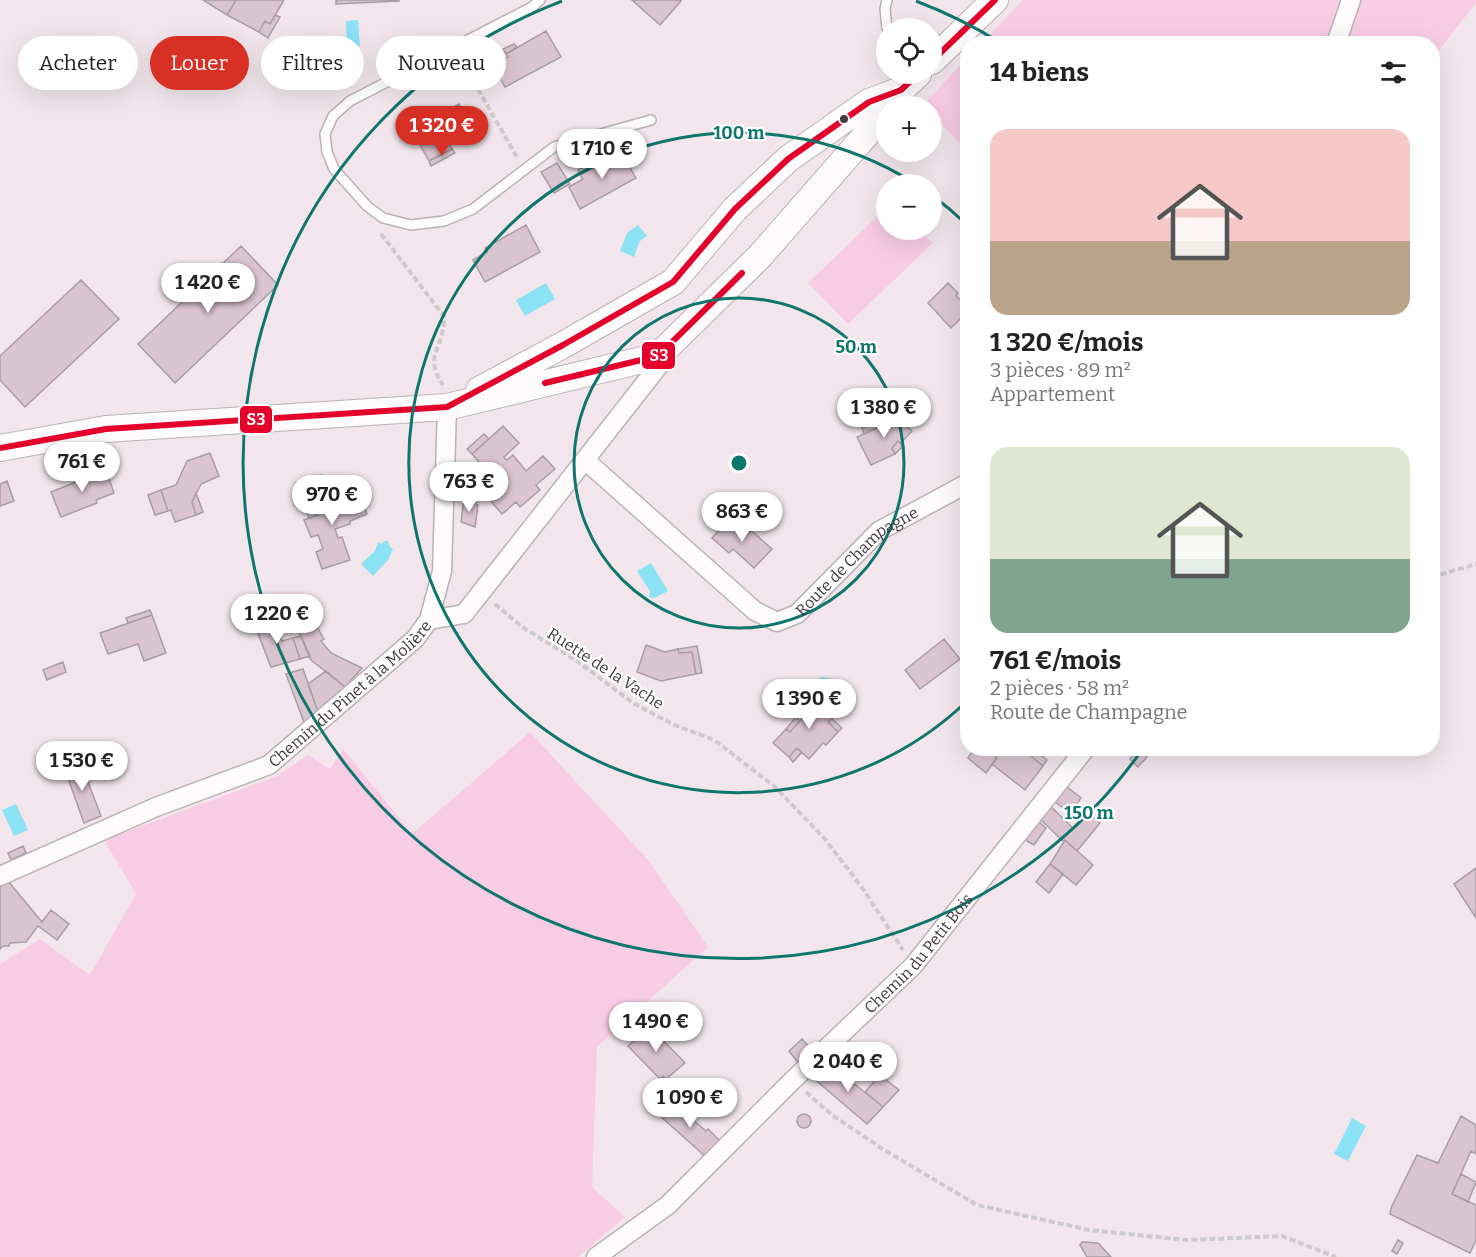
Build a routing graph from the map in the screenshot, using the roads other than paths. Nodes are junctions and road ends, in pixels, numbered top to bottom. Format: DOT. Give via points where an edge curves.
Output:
graph roads {
  1 [pos="540,0"];
  2 [pos="887,0"];
  3 [pos="995,0"];
  4 [pos="1351,0"];
  5 [pos="886,18"];
  6 [pos="1339,36"];
  7 [pos="942,51"];
  8 [pos="904,84"];
  9 [pos="651,120"];
  10 [pos="876,123"];
  11 [pos="658,356"];
  12 [pos="448,398"];
  13 [pos="0,448"];
  14 [pos="585,460"];
  15 [pos="960,487"];
  16 [pos="429,620"];
  17 [pos="1080,756"];
  18 [pos="0,876"];
  19 [pos="596,1257"];
  1 -- 9 [label="lane" via="455,49 350,101 333,116 325,134 327,152 334,169 367,206 383,218 411,225 444,221 473,209 554,147"];
  2 -- 5 [label="lane"];
  3 -- 7 [label="street"];
  4 -- 6 [label="street"];
  8 -- 12 [label="street" via="869,102 788,159 735,209 673,282 563,345"];
  10 -- 11 [label="street" via="760,256"];
  11 -- 12 [label="street"];
  11 -- 14 [label="street, Chemin du Pinet à la Molière" via="660,364"];
  12 -- 13 [label="street" via="106,429"];
  12 -- 16 [label="street" via="442,570"];
  14 -- 15 [label="street, Route de Champagne" via="755,611 777,622 797,614 879,531"];
  14 -- 16 [label="street, Chemin du Pinet à la Molière" via="464,614"];
  16 -- 18 [label="street, Chemin du Pinet à la Molière" via="415,639 269,765 156,807"];
  17 -- 19 [label="street, Chemin du Petit Bois" via="913,966 668,1205"];
}
